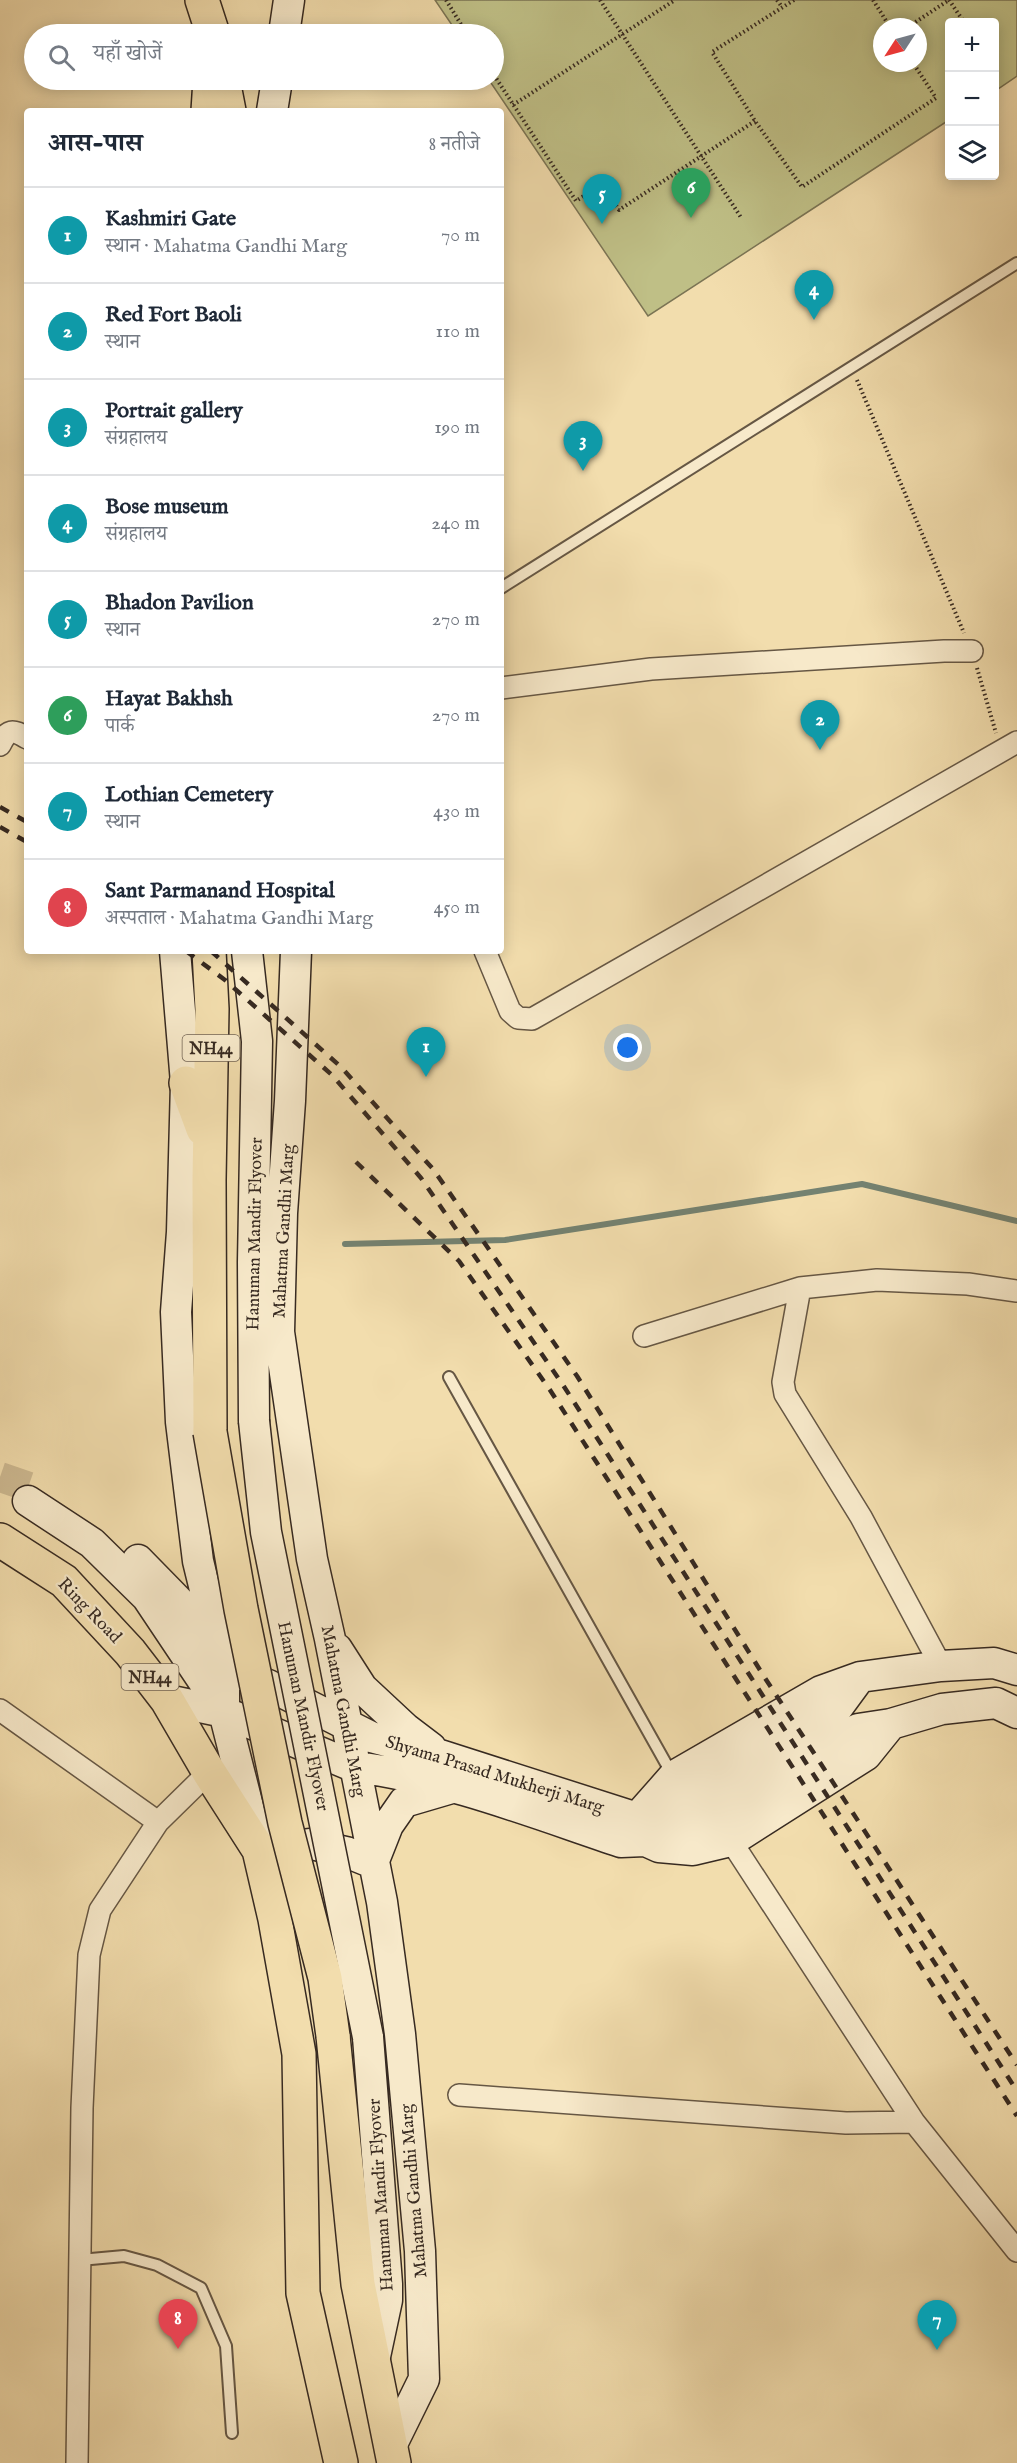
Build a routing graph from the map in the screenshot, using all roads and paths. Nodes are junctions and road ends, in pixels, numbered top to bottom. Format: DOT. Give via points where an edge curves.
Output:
graph roads {
  1 [pos="202,0"];
  2 [pos="289,0"];
  3 [pos="446,0"];
  4 [pos="600,0"];
  5 [pos="675,0"];
  6 [pos="777,0"];
  7 [pos="794,0"];
  8 [pos="873,0"];
  9 [pos="949,0"];
  10 [pos="782,7"];
  11 [pos="884,18"];
  12 [pos="922,18"];
  13 [pos="961,18"];
  14 [pos="214,24"];
  15 [pos="285,24"];
  16 [pos="461,24"];
  17 [pos="622,35"];
  18 [pos="919,72"];
  19 [pos="209,90"];
  20 [pos="225,90"];
  21 [pos="275,90"];
  22 [pos="504,90"];
  23 [pos="513,105"];
  24 [pos="207,108"];
  25 [pos="228,108"];
  26 [pos="272,108"];
  27 [pos="755,121"];
  28 [pos="702,156"];
  29 [pos="742,219"];
  30 [pos="1017,263"];
  31 [pos="852,368"];
  32 [pos="504,586"];
  33 [pos="972,651"];
  34 [pos="504,688"];
  35 [pos="24,736"];
  36 [pos="0,745"];
  37 [pos="1009,747"];
  38 [pos="175,954"];
  39 [pos="209,954"];
  40 [pos="247,954"];
  41 [pos="296,954"];
  42 [pos="486,954"];
  43 [pos="186,1083"];
  44 [pos="209,1145"];
  45 [pos="800,1288"];
  46 [pos="1017,1291"];
  47 [pos="644,1336"];
  48 [pos="449,1377"];
  49 [pos="0,1540"];
  50 [pos="330,1639"];
  51 [pos="940,1666"];
  52 [pos="224,1668"];
  53 [pos="1017,1670"];
  54 [pos="860,1677"];
  55 [pos="167,1700"];
  56 [pos="0,1710"];
  57 [pos="224,1712"];
  58 [pos="1017,1713"];
  59 [pos="345,1723"];
  60 [pos="891,1724"];
  61 [pos="440,1755"];
  62 [pos="355,1767"];
  63 [pos="209,1772"];
  64 [pos="674,1776"];
  65 [pos="455,1787"];
  66 [pos="158,1822"];
  67 [pos="641,1829"];
  68 [pos="731,1840"];
  69 [pos="259,1850"];
  70 [pos="373,1863"];
  71 [pos="459,2095"];
  72 [pos="914,2122"];
  73 [pos="1017,2251"];
  74 [pos="80,2260"];
  75 [pos="372,2284"];
  76 [pos="232,2433"];
  77 [pos="392,2454"];
  78 [pos="76,2463"];
  79 [pos="340,2463"];
  1 -- 14 [label="main road"];
  2 -- 15 [label="street"];
  3 -- 16 [label="path"];
  4 -- 17 [label="path"];
  5 -- 17 [label="path"];
  6 -- 10 [label="path"];
  7 -- 10 [label="path"];
  8 -- 11 [label="path"];
  9 -- 12 [label="path"];
  9 -- 13 [label="path"];
  10 -- 27 [label="path" via="712,52"];
  17 -- 23 [label="path"];
  17 -- 28 [label="path"];
  18 -- 27 [label="path" via="936,98 802,187"];
  19 -- 24 [label="main road"];
  20 -- 25 [label="main road"];
  21 -- 26 [label="street"];
  22 -- 23 [label="path"];
  23 -- 28 [label="path" via="576,201 602,184 619,210"];
  27 -- 28 [label="path"];
  28 -- 29 [label="path"];
  30 -- 31 [label="lane"];
  31 -- 32 [label="lane"];
  31 -- 33 [label="path"];
  33 -- 34 [label="street" via="651,669"];
  33 -- 37 [label="path"];
  35 -- 36 [label="street" via="10,731"];
  37 -- 42 [label="street" via="532,1019 518,1018 510,1011"];
  38 -- 43 [label="street"];
  39 -- 44 [label="main road, NH44"];
  40 -- 75 [label="street, Hanuman Mandir Flyover, bridge" via="257,1041 254,1421 266,1532 368,2037"];
  41 -- 50 [label="street, Mahatma Gandhi Marg" via="279,1332 312,1559"];
  43 -- 44 [label="main road"];
  43 -- 52 [label="street" via="176,1312 182,1422 198,1561"];
  44 -- 75 [label="main road, Hanuman Mandir Flyover, bridge" via="210,1432 285,1823 325,1978"];
  45 -- 46 [label="street" via="877,1280 968,1284"];
  45 -- 47 [label="street"];
  45 -- 51 [label="street" via="783,1388 861,1517"];
  48 -- 64 [label="lane"];
  49 -- 55 [label="main road, Ring Road / NH44" via="64,1581 130,1652"];
  50 -- 59 [label="street, Mahatma Gandhi Marg"];
  50 -- 61 [label="street" via="362,1688"];
  51 -- 53 [label="street" via="994,1663"];
  51 -- 54 [label="street"];
  52 -- 57 [label="street"];
  52 -- 57 [label="street" via="185,1608 121,1543 77,1511 32,1496 92,1543 147,1597"];
  52 -- 59 [label="street, Shyama Prasad Mukherji Marg"];
  54 -- 64 [label="street" via="821,1691"];
  54 -- 67 [label="street, Shyama Prasad Mukherji Marg" via="838,1707"];
  55 -- 57 [label="street, Shyama Prasad Mukherji Marg"];
  55 -- 63 [label="main road, Ring Road / NH44"];
  56 -- 66 [label="street"];
  57 -- 62 [label="street, Shyama Prasad Mukherji Marg"];
  57 -- 69 [label="street"];
  58 -- 60 [label="street, Shyama Prasad Mukherji Marg" via="996,1703 942,1709"];
  59 -- 61 [label="street, Shyama Prasad Mukherji Marg" via="371,1737"];
  59 -- 62 [label="street, Mahatma Gandhi Marg"];
  60 -- 67 [label="street, Shyama Prasad Mukherji Marg" via="858,1729 718,1815 690,1827"];
  60 -- 68 [label="street, Shyama Prasad Mukherji Marg" via="866,1755"];
  61 -- 67 [label="street, Shyama Prasad Mukherji Marg"];
  62 -- 65 [label="street, Shyama Prasad Mukherji Marg"];
  62 -- 70 [label="street, Mahatma Gandhi Marg"];
  63 -- 66 [label="street"];
  63 -- 69 [label="main road, Ring Road / NH44"];
  64 -- 67 [label="street"];
  65 -- 67 [label="street, Shyama Prasad Mukherji Marg" via="621,1842"];
  65 -- 70 [label="street" via="404,1802 388,1825"];
  66 -- 74 [label="street" via="100,1910 89,1955"];
  67 -- 68 [label="street, Shyama Prasad Mukherji Marg" via="659,1847 693,1850"];
  68 -- 72 [label="street"];
  69 -- 70 [label="street" via="311,1845 346,1852"];
  69 -- 79 [label="main road" via="299,2054 303,2293"];
  70 -- 77 [label="street, Mahatma Gandhi Marg" via="400,2034 420,2251 423,2344 424,2379"];
  71 -- 72 [label="street" via="846,2123"];
  72 -- 73 [label="street"];
  74 -- 76 [label="lane" via="124,2256 157,2265 201,2288 226,2346"];
  74 -- 78 [label="street"];
  75 -- 77 [label="main road, Hanuman Mandir Flyover" via="374,2361"];
}
